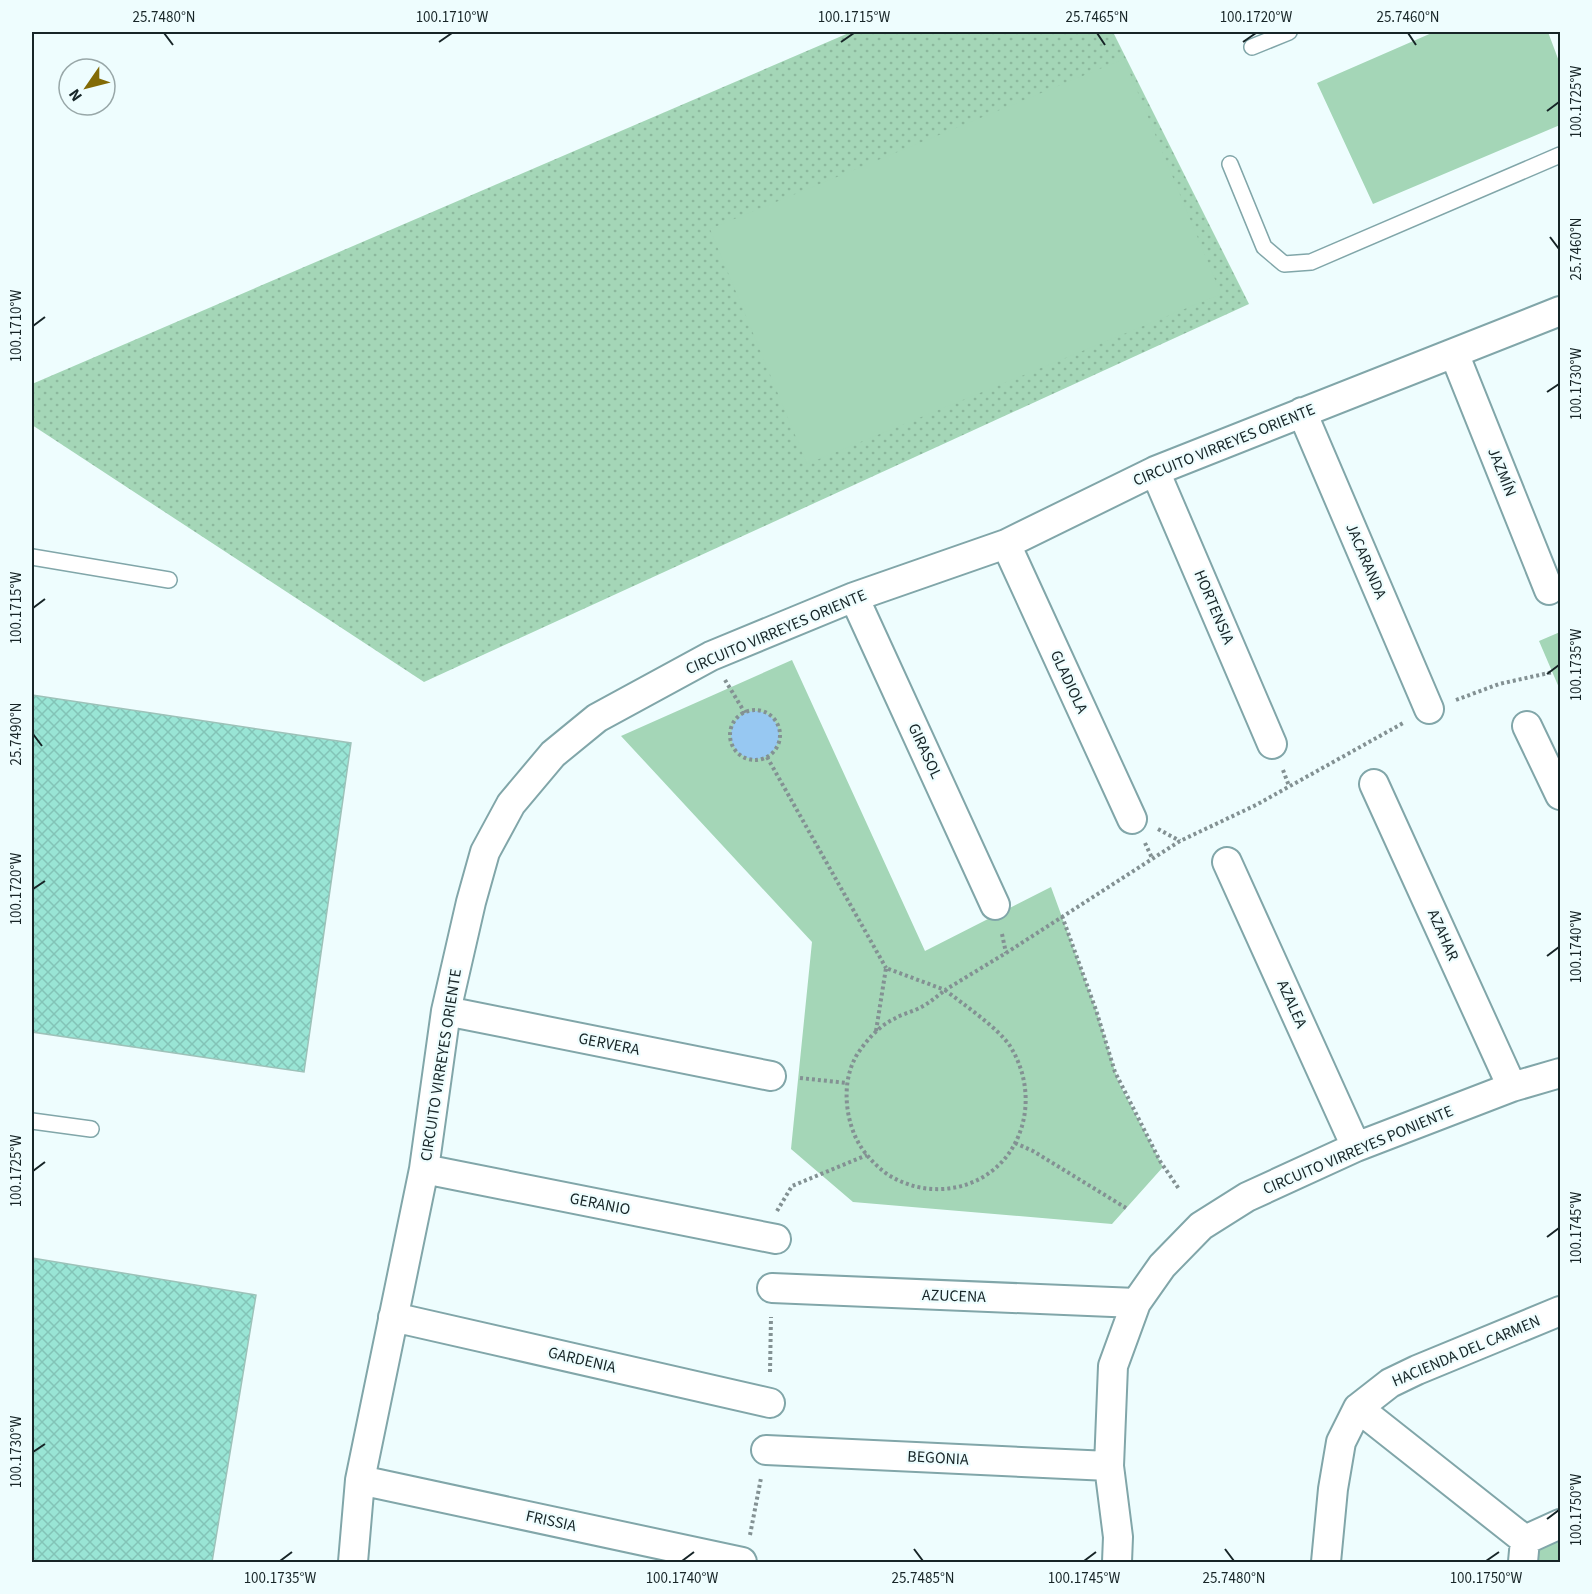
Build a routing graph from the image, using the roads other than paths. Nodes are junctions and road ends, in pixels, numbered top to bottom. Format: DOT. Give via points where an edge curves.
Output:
graph roads {
  1 [pos="1289,32"];
  2 [pos="1252,47"];
  3 [pos="1560,155"];
  4 [pos="1230,164"];
  5 [pos="1560,311"];
  6 [pos="1454,353"];
  7 [pos="1302,412"];
  8 [pos="1155,471"];
  9 [pos="1006,544"];
  10 [pos="32,558"];
  11 [pos="169,580"];
  12 [pos="1549,591"];
  13 [pos="855,597"];
  14 [pos="1429,710"];
  15 [pos="1527,726"];
  16 [pos="1272,744"];
  17 [pos="1374,784"];
  18 [pos="1560,795"];
  19 [pos="1132,819"];
  20 [pos="1227,862"];
  21 [pos="995,905"];
  22 [pos="446,1011"];
  23 [pos="1560,1073"];
  24 [pos="771,1076"];
  25 [pos="1512,1087"];
  26 [pos="32,1121"];
  27 [pos="91,1129"];
  28 [pos="1356,1147"];
  29 [pos="424,1169"];
  30 [pos="776,1239"];
  31 [pos="772,1288"];
  32 [pos="1136,1303"];
  33 [pos="1560,1311"];
  34 [pos="393,1317"];
  35 [pos="770,1403"];
  36 [pos="1358,1408"];
  37 [pos="766,1450"];
  38 [pos="1109,1466"];
  39 [pos="360,1480"];
  40 [pos="1560,1524"];
  41 [pos="1524,1551"];
  42 [pos="742,1562"];
  43 [pos="353,1563"];
  44 [pos="1117,1563"];
  45 [pos="1326,1563"];
  1 -- 2 [label="lane"];
  3 -- 4 [label="lane" via="1311,262 1284,264 1264,247"];
  5 -- 6 [label="street, CIRCUITO VIRREYES ORIENTE"];
  6 -- 7 [label="street, CIRCUITO VIRREYES ORIENTE"];
  6 -- 12 [label="street, JAZMÍN"];
  7 -- 8 [label="street, CIRCUITO VIRREYES ORIENTE"];
  7 -- 14 [label="street, JACARANDA"];
  8 -- 9 [label="street, CIRCUITO VIRREYES ORIENTE"];
  8 -- 16 [label="street, HORTENSIA"];
  9 -- 13 [label="street, CIRCUITO VIRREYES ORIENTE"];
  9 -- 19 [label="street, GLADIOLA"];
  10 -- 11 [label="lane"];
  13 -- 21 [label="street, GIRASOL"];
  13 -- 22 [label="street, CIRCUITO VIRREYES ORIENTE" via="711,656 597,718 553,754 511,804 486,852"];
  15 -- 18 [label="street"];
  17 -- 25 [label="street, AZAHAR"];
  20 -- 28 [label="street, AZALEA"];
  22 -- 24 [label="street, GERVERA"];
  22 -- 29 [label="street, CIRCUITO VIRREYES ORIENTE"];
  23 -- 25 [label="street, CIRCUITO VIRREYES PONIENTE"];
  25 -- 28 [label="street, CIRCUITO VIRREYES PONIENTE"];
  26 -- 27 [label="lane"];
  28 -- 32 [label="street, CIRCUITO VIRREYES PONIENTE" via="1247,1197 1201,1226 1162,1266"];
  29 -- 30 [label="street, GERANIO"];
  29 -- 34 [label="street, CIRCUITO VIRREYES ORIENTE"];
  31 -- 32 [label="street, AZUCENA"];
  32 -- 38 [label="street, CIRCUITO VIRREYES PONIENTE" via="1113,1366"];
  33 -- 36 [label="street, HACIENDA DEL CARMEN" via="1417,1370 1390,1383"];
  34 -- 35 [label="street, GARDENIA"];
  34 -- 39 [label="street, CIRCUITO VIRREYES ORIENTE"];
  36 -- 41 [label="street"];
  36 -- 45 [label="street, HACIENDA DEL CARMEN" via="1341,1442"];
  37 -- 38 [label="street, BEGONIA"];
  38 -- 44 [label="street, CIRCUITO VIRREYES PONIENTE" via="1118,1537"];
  39 -- 42 [label="street, FRISSIA"];
  39 -- 43 [label="street, CIRCUITO VIRREYES ORIENTE"];
  40 -- 41 [label="street"];
}
